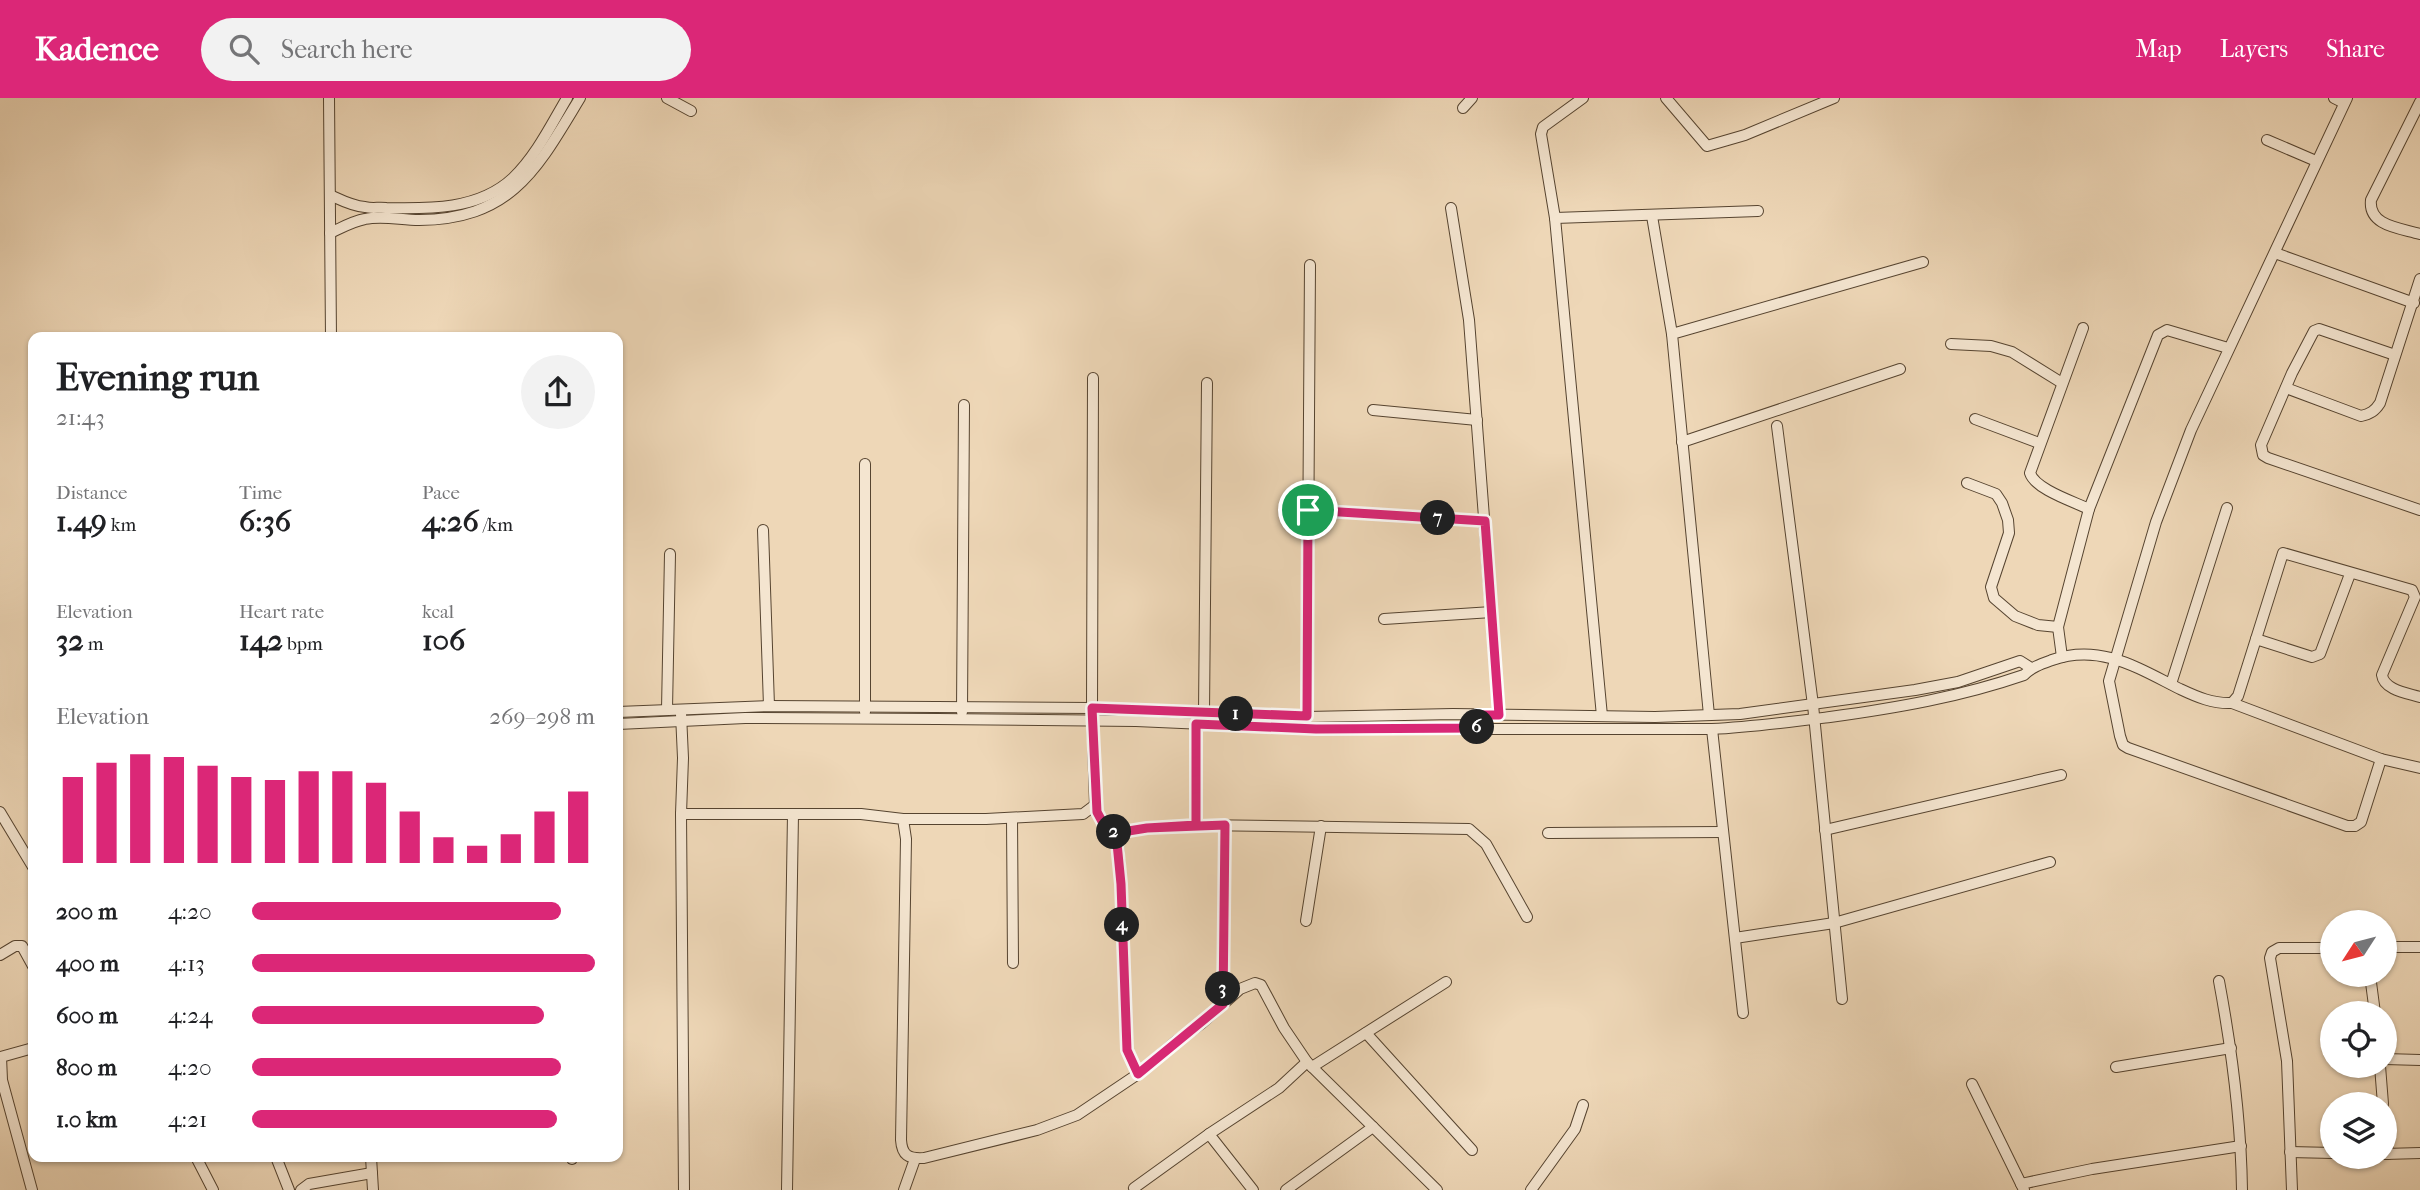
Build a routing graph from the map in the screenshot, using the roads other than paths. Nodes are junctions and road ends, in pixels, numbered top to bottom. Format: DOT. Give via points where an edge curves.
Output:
graph roads {
  1 [pos="329,98"];
  2 [pos="567,98"];
  3 [pos="580,98"];
  4 [pos="667,98"];
  5 [pos="1472,98"];
  6 [pos="1583,98"];
  7 [pos="1666,98"];
  8 [pos="1834,98"];
  9 [pos="2342,100"];
  10 [pos="2420,102"];
  11 [pos="1463,108"];
  12 [pos="691,111"];
  13 [pos="2267,140"];
  14 [pos="546,144"];
  15 [pos="2316,161"];
  16 [pos="330,194"];
  17 [pos="1451,208"];
  18 [pos="456,211"];
  19 [pos="1758,211"];
  20 [pos="1652,216"];
  21 [pos="1555,218"];
  22 [pos="330,233"];
  23 [pos="2420,234"];
  24 [pos="2275,253"];
  25 [pos="1923,262"];
  26 [pos="1310,265"];
  27 [pos="2420,279"];
  28 [pos="2414,303"];
  29 [pos="2083,328"];
  30 [pos="331,332"];
  31 [pos="1672,334"];
  32 [pos="1951,344"];
  33 [pos="2228,348"];
  34 [pos="2395,355"];
  35 [pos="1900,369"];
  36 [pos="1093,378"];
  37 [pos="1207,383"];
  38 [pos="2062,383"];
  39 [pos="2286,388"];
  40 [pos="964,405"];
  41 [pos="1373,410"];
  42 [pos="1477,419"];
  43 [pos="1975,419"];
  44 [pos="1777,426"];
  45 [pos="1682,442"];
  46 [pos="2039,443"];
  47 [pos="865,464"];
  48 [pos="1967,483"];
  49 [pos="2227,508"];
  50 [pos="2089,509"];
  51 [pos="1308,510"];
  52 [pos="2420,510"];
  53 [pos="1485,521"];
  54 [pos="763,530"];
  55 [pos="670,554"];
  56 [pos="2350,574"];
  57 [pos="1492,612"];
  58 [pos="1384,619"];
  59 [pos="2058,627"];
  60 [pos="2256,639"];
  61 [pos="2062,657"];
  62 [pos="2115,658"];
  63 [pos="2031,668"];
  64 [pos="2171,684"];
  65 [pos="1915,690"];
  66 [pos="2420,697"];
  67 [pos="2232,702"];
  68 [pos="1813,705"];
  69 [pos="1916,705"];
  70 [pos="769,706"];
  71 [pos="962,707"];
  72 [pos="865,708"];
  73 [pos="1092,708"];
  74 [pos="667,709"];
  75 [pos="680,709"];
  76 [pos="623,712"];
  77 [pos="1204,713"];
  78 [pos="1477,715"];
  79 [pos="1499,715"];
  80 [pos="1709,715"];
  81 [pos="1307,716"];
  82 [pos="1602,716"];
  83 [pos="1655,717"];
  84 [pos="865,719"];
  85 [pos="962,719"];
  86 [pos="1814,719"];
  87 [pos="1094,720"];
  88 [pos="681,721"];
  89 [pos="623,724"];
  90 [pos="1196,724"];
  91 [pos="1477,728"];
  92 [pos="1655,729"];
  93 [pos="1712,729"];
  94 [pos="2381,758"];
  95 [pos="2420,768"];
  96 [pos="2061,775"];
  97 [pos="1095,805"];
  98 [pos="0,812"];
  99 [pos="681,814"];
  100 [pos="793,814"];
  101 [pos="1012,818"];
  102 [pos="903,819"];
  103 [pos="1196,825"];
  104 [pos="1225,825"];
  105 [pos="1321,826"];
  106 [pos="1825,830"];
  107 [pos="1723,832"];
  108 [pos="1116,833"];
  109 [pos="1548,833"];
  110 [pos="28,859"];
  111 [pos="2050,862"];
  112 [pos="1527,917"];
  113 [pos="1307,921"];
  114 [pos="1834,923"];
  115 [pos="1735,938"];
  116 [pos="2320,947"];
  117 [pos="2398,947"];
  118 [pos="2420,947"];
  119 [pos="0,955"];
  120 [pos="28,957"];
  121 [pos="1013,963"];
  122 [pos="2219,981"];
  123 [pos="1446,982"];
  124 [pos="1842,999"];
  125 [pos="1223,1004"];
  126 [pos="1744,1013"];
  127 [pos="1366,1033"];
  128 [pos="2231,1048"];
  129 [pos="28,1049"];
  130 [pos="0,1057"];
  131 [pos="2397,1059"];
  132 [pos="2420,1060"];
  133 [pos="1309,1064"];
  134 [pos="2116,1067"];
  135 [pos="1138,1074"];
  136 [pos="1972,1084"];
  137 [pos="1583,1105"];
  138 [pos="1374,1127"];
  139 [pos="1209,1134"];
  140 [pos="2241,1146"];
  141 [pos="1472,1150"];
  142 [pos="2290,1152"];
  143 [pos="2320,1153"];
  144 [pos="2420,1153"];
  145 [pos="2397,1154"];
  146 [pos="915,1159"];
  147 [pos="199,1162"];
  148 [pos="278,1162"];
  149 [pos="371,1162"];
  150 [pos="372,1173"];
  151 [pos="2022,1187"];
  152 [pos="1134,1189"];
  153 [pos="32,1190"];
  154 [pos="213,1190"];
  155 [pos="289,1190"];
  156 [pos="301,1190"];
  157 [pos="373,1190"];
  158 [pos="684,1190"];
  159 [pos="787,1190"];
  160 [pos="904,1190"];
  161 [pos="1253,1190"];
  162 [pos="1286,1190"];
  163 [pos="1437,1190"];
  164 [pos="1531,1190"];
  165 [pos="2242,1190"];
  166 [pos="2292,1190"];
  1 -- 16 [label="street"];
  2 -- 14 [label="street"];
  3 -- 14 [label="street"];
  4 -- 12 [label="street"];
  5 -- 11 [label="street"];
  6 -- 21 [label="street" via="1543,127 1541,134"];
  7 -- 8 [label="street" via="1707,146"];
  9 -- 15 [label="street"];
  10 -- 23 [label="street" via="2370,209 2379,221"];
  13 -- 15 [label="street"];
  14 -- 18 [label="street" via="504,198 480,210"];
  15 -- 24 [label="street"];
  16 -- 18 [label="street" via="366,208"];
  16 -- 22 [label="street"];
  17 -- 42 [label="street" via="1469,320"];
  18 -- 22 [label="street" via="420,220 365,219"];
  19 -- 20 [label="street"];
  20 -- 21 [label="street"];
  20 -- 31 [label="street"];
  21 -- 82 [label="street"];
  22 -- 30 [label="street"];
  24 -- 28 [label="street"];
  24 -- 33 [label="street"];
  25 -- 31 [label="street"];
  26 -- 51 [label="street"];
  27 -- 28 [label="street"];
  28 -- 34 [label="street"];
  29 -- 38 [label="street"];
  31 -- 45 [label="street"];
  32 -- 38 [label="street" via="2012,352"];
  33 -- 50 [label="street" via="2167,330 2158,335"];
  33 -- 62 [label="street" via="2156,522"];
  34 -- 39 [label="street" via="2319,329 2310,335"];
  34 -- 39 [label="street" via="2380,403 2368,415"];
  35 -- 45 [label="street"];
  36 -- 73 [label="street"];
  37 -- 77 [label="street"];
  38 -- 46 [label="street"];
  39 -- 52 [label="street" via="2261,445 2263,455"];
  40 -- 71 [label="street"];
  41 -- 42 [label="street"];
  42 -- 53 [label="street"];
  43 -- 46 [label="street"];
  44 -- 68 [label="street"];
  45 -- 80 [label="street"];
  46 -- 50 [label="street" via="2029,472 2032,480"];
  47 -- 72 [label="street"];
  48 -- 59 [label="street" via="1996,494 2008,520 2009,533 1991,587 1994,598 2015,616"];
  49 -- 64 [label="street"];
  50 -- 59 [label="street"];
  51 -- 53 [label="street"];
  51 -- 81 [label="street"];
  53 -- 57 [label="street"];
  54 -- 70 [label="street"];
  55 -- 74 [label="street"];
  56 -- 60 [label="street" via="2320,653 2312,657"];
  56 -- 60 [label="street" via="2283,553"];
  56 -- 66 [label="street" via="2414,593 2382,675 2384,684"];
  57 -- 58 [label="street"];
  57 -- 79 [label="street"];
  59 -- 61 [label="street"];
  60 -- 67 [label="street"];
  61 -- 62 [label="street"];
  61 -- 63 [label="street"];
  62 -- 64 [label="street"];
  62 -- 94 [label="street" via="2109,681 2120,736 2128,748 2347,826 2361,822"];
  63 -- 65 [label="street" via="2020,661 1958,682"];
  63 -- 69 [label="street" via="1994,686"];
  64 -- 67 [label="street" via="2220,704"];
  65 -- 68 [label="street"];
  65 -- 69 [label="street"];
  67 -- 94 [label="street"];
  68 -- 80 [label="street"];
  68 -- 86 [label="street"];
  69 -- 86 [label="street"];
  70 -- 72 [label="street"];
  70 -- 75 [label="street"];
  71 -- 72 [label="street"];
  71 -- 73 [label="street"];
  71 -- 85 [label="street"];
  72 -- 84 [label="street"];
  73 -- 77 [label="street"];
  73 -- 87 [label="street"];
  74 -- 75 [label="street"];
  74 -- 76 [label="street"];
  75 -- 88 [label="street"];
  77 -- 81 [label="street"];
  78 -- 79 [label="street"];
  78 -- 81 [label="street"];
  78 -- 91 [label="street"];
  79 -- 82 [label="street"];
  80 -- 83 [label="street"];
  82 -- 83 [label="street"];
  83 -- 92 [label="street"];
  84 -- 85 [label="street"];
  84 -- 88 [label="street"];
  85 -- 87 [label="street"];
  86 -- 93 [label="street"];
  86 -- 106 [label="street"];
  87 -- 90 [label="street"];
  87 -- 97 [label="street"];
  88 -- 89 [label="street"];
  88 -- 99 [label="street"];
  90 -- 91 [label="street"];
  90 -- 103 [label="street"];
  91 -- 92 [label="street"];
  92 -- 93 [label="street"];
  93 -- 107 [label="street"];
  94 -- 95 [label="street"];
  96 -- 106 [label="street"];
  97 -- 101 [label="street" via="1083,814"];
  97 -- 108 [label="street" via="1104,825"];
  98 -- 110 [label="street"];
  99 -- 100 [label="street"];
  99 -- 158 [label="street"];
  100 -- 102 [label="street"];
  100 -- 159 [label="street"];
  101 -- 102 [label="street"];
  101 -- 121 [label="street"];
  102 -- 146 [label="street" via="901,1140 906,1156"];
  103 -- 104 [label="street"];
  103 -- 108 [label="street"];
  104 -- 105 [label="street"];
  104 -- 125 [label="street"];
  105 -- 112 [label="street" via="1469,828 1486,844"];
  105 -- 113 [label="street"];
  106 -- 114 [label="street"];
  107 -- 109 [label="street"];
  107 -- 115 [label="street"];
  108 -- 135 [label="street" via="1127,1050"];
  111 -- 114 [label="street"];
  114 -- 115 [label="street"];
  114 -- 124 [label="street"];
  115 -- 126 [label="street"];
  116 -- 142 [label="street" via="2279,948 2270,958 2287,1061"];
  117 -- 118 [label="street"];
  119 -- 120 [label="street" via="22,946"];
  122 -- 128 [label="street"];
  123 -- 127 [label="street"];
  125 -- 133 [label="street" via="1249,984 1261,985"];
  125 -- 135 [label="street"];
  127 -- 133 [label="street"];
  127 -- 141 [label="street"];
  128 -- 134 [label="street"];
  128 -- 140 [label="street"];
  129 -- 130 [label="street"];
  130 -- 153 [label="street"];
  131 -- 132 [label="street"];
  133 -- 138 [label="street"];
  133 -- 139 [label="street"];
  135 -- 146 [label="street" via="1097,1104 1066,1119"];
  136 -- 151 [label="street"];
  137 -- 164 [label="street" via="1575,1129"];
  138 -- 162 [label="street"];
  138 -- 163 [label="street"];
  139 -- 152 [label="street"];
  139 -- 161 [label="street"];
  140 -- 151 [label="street" via="2092,1169"];
  140 -- 165 [label="street"];
  142 -- 143 [label="street"];
  142 -- 166 [label="street"];
  144 -- 145 [label="street"];
  146 -- 160 [label="street"];
  147 -- 154 [label="street"];
  148 -- 155 [label="street"];
  149 -- 150 [label="street"];
  150 -- 156 [label="street" via="309,1184"];
  150 -- 157 [label="street"];
}
